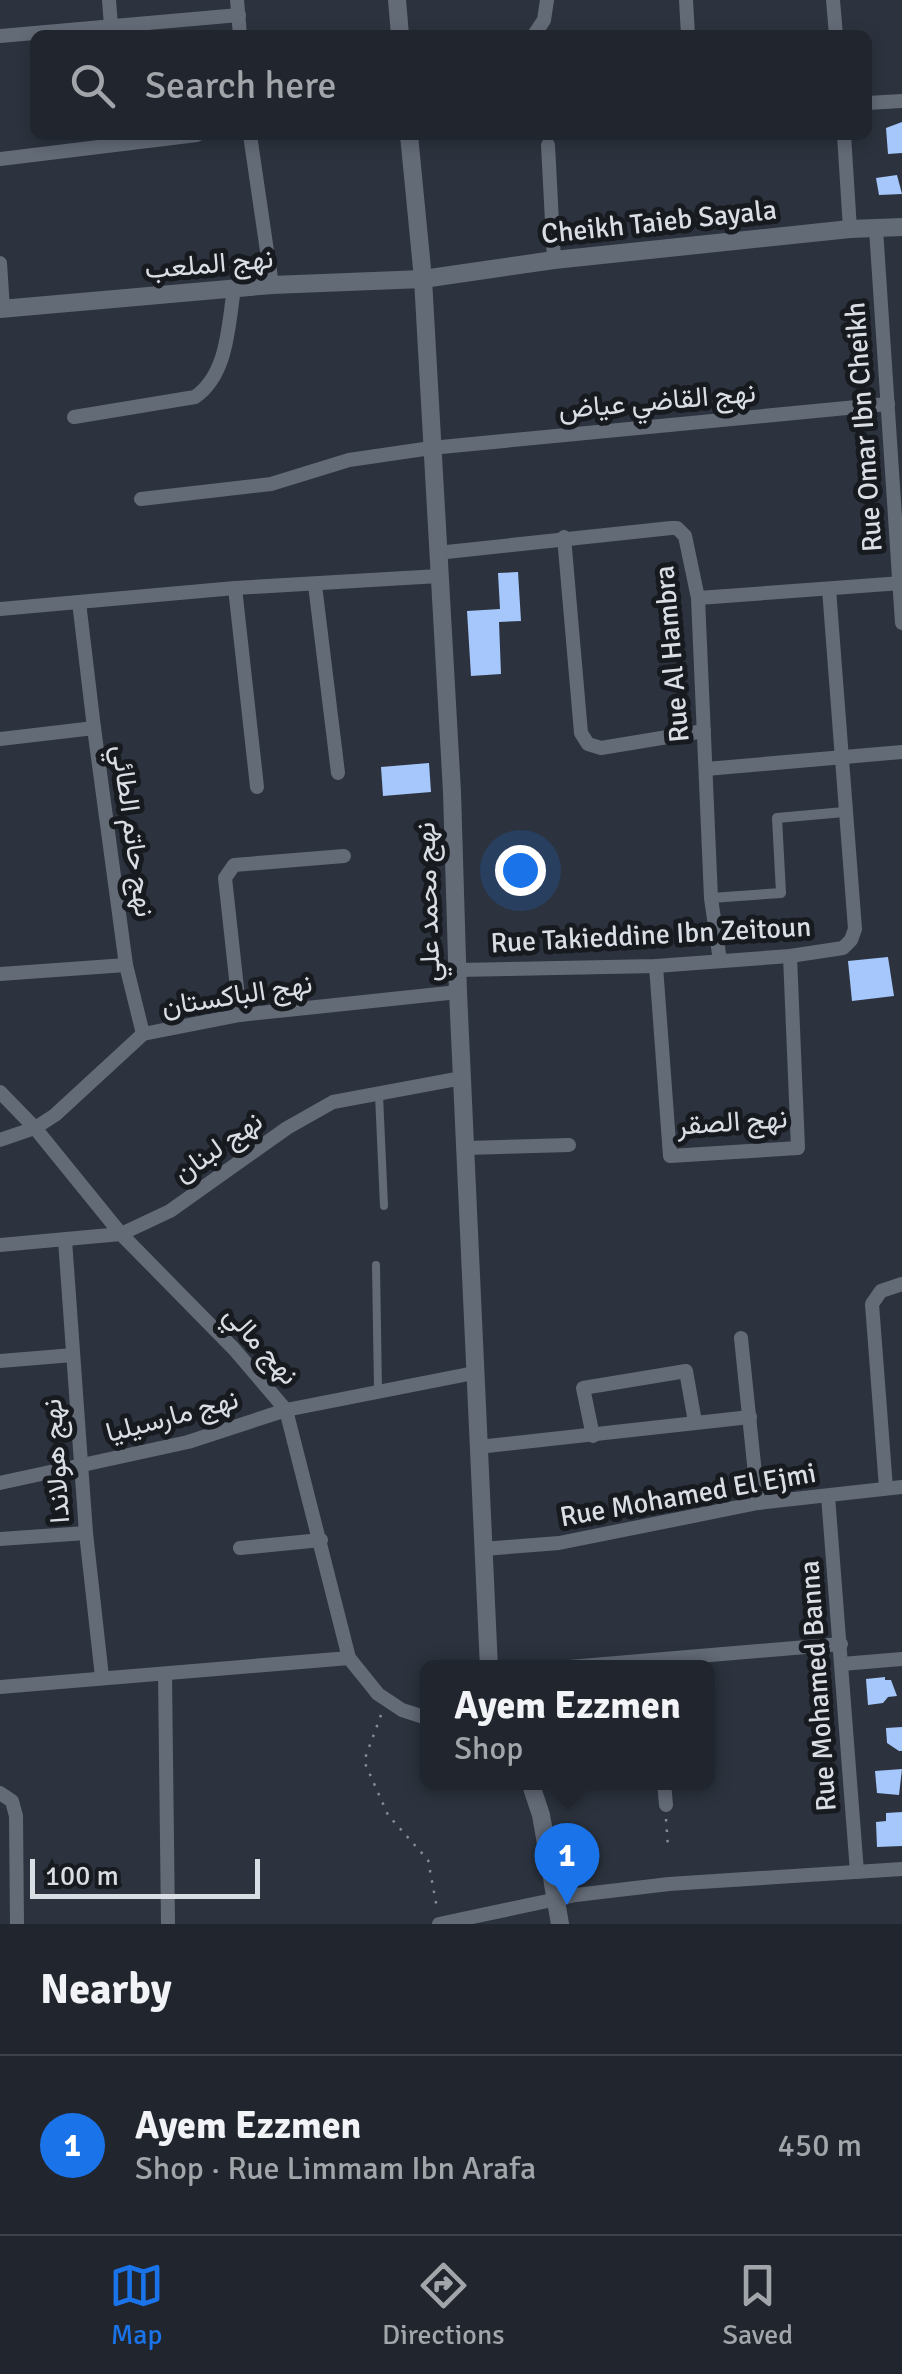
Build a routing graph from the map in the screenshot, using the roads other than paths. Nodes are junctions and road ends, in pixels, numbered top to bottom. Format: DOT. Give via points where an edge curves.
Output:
graph roads {
  1 [pos="108,0"];
  2 [pos="397,0"];
  3 [pos="548,0"];
  4 [pos="686,0"];
  5 [pos="834,0"];
  6 [pos="238,8"];
  7 [pos="111,26"];
  8 [pos="67,30"];
  9 [pos="400,30"];
  10 [pos="537,30"];
  11 [pos="688,30"];
  12 [pos="836,30"];
  13 [pos="30,33"];
  14 [pos="0,36"];
  15 [pos="902,101"];
  16 [pos="872,103"];
  17 [pos="156,140"];
  18 [pos="251,140"];
  19 [pos="409,140"];
  20 [pos="844,140"];
  21 [pos="548,144"];
  22 [pos="0,159"];
  23 [pos="902,227"];
  24 [pos="850,229"];
  25 [pos="876,229"];
  26 [pos="554,260"];
  27 [pos="0,263"];
  28 [pos="423,279"];
  29 [pos="272,285"];
  30 [pos="234,289"];
  31 [pos="2,309"];
  32 [pos="888,404"];
  33 [pos="74,417"];
  34 [pos="431,448"];
  35 [pos="142,499"];
  36 [pos="564,537"];
  37 [pos="437,553"];
  38 [pos="438,576"];
  39 [pos="901,583"];
  40 [pos="315,584"];
  41 [pos="235,588"];
  42 [pos="828,589"];
  43 [pos="698,598"];
  44 [pos="80,602"];
  45 [pos="0,609"];
  46 [pos="902,623"];
  47 [pos="94,728"];
  48 [pos="704,732"];
  49 [pos="0,739"];
  50 [pos="902,752"];
  51 [pos="840,758"];
  52 [pos="706,769"];
  53 [pos="338,773"];
  54 [pos="257,787"];
  55 [pos="844,812"];
  56 [pos="344,856"];
  57 [pos="711,898"];
  58 [pos="790,956"];
  59 [pos="720,960"];
  60 [pos="126,964"];
  61 [pos="656,966"];
  62 [pos="457,970"];
  63 [pos="0,974"];
  64 [pos="458,992"];
  65 [pos="240,1015"];
  66 [pos="143,1034"];
  67 [pos="462,1078"];
  68 [pos="0,1092"];
  69 [pos="378,1095"];
  70 [pos="35,1128"];
  71 [pos="0,1140"];
  72 [pos="569,1145"];
  73 [pos="466,1148"];
  74 [pos="384,1206"];
  75 [pos="121,1234"];
  76 [pos="65,1240"];
  77 [pos="0,1245"];
  78 [pos="376,1265"];
  79 [pos="902,1284"];
  80 [pos="740,1338"];
  81 [pos="73,1355"];
  82 [pos="0,1361"];
  83 [pos="474,1373"];
  84 [pos="378,1390"];
  85 [pos="286,1410"];
  86 [pos="750,1417"];
  87 [pos="695,1422"];
  88 [pos="592,1436"];
  89 [pos="478,1447"];
  90 [pos="82,1466"];
  91 [pos="0,1483"];
  92 [pos="894,1487"];
  93 [pos="828,1496"];
  94 [pos="758,1502"];
  95 [pos="86,1533"];
  96 [pos="0,1539"];
  97 [pos="321,1540"];
  98 [pos="240,1548"];
  99 [pos="483,1548"];
  100 [pos="841,1644"];
  101 [pos="349,1658"];
  102 [pos="902,1658"];
  103 [pos="489,1660"];
  104 [pos="684,1660"];
  105 [pos="842,1664"];
  106 [pos="165,1674"];
  107 [pos="102,1677"];
  108 [pos="0,1687"];
  109 [pos="420,1716"];
  110 [pos="533,1790"];
  111 [pos="665,1790"];
  112 [pos="0,1792"];
  113 [pos="666,1805"];
  114 [pos="902,1869"];
  115 [pos="857,1872"];
  116 [pos="554,1898"];
  117 [pos="17,1924"];
  118 [pos="168,1924"];
  119 [pos="439,1924"];
  120 [pos="560,1924"];
  1 -- 7 [label="street"];
  2 -- 9 [label="street"];
  3 -- 10 [label="street"];
  4 -- 11 [label="street"];
  5 -- 12 [label="street"];
  6 -- 7 [label="street"];
  7 -- 8 [label="street"];
  13 -- 14 [label="street"];
  15 -- 16 [label="street"];
  17 -- 22 [label="street"];
  18 -- 29 [label="street"];
  19 -- 28 [label="street, نهج محمد علي"];
  20 -- 24 [label="street"];
  21 -- 26 [label="street"];
  23 -- 25 [label="street, Cheikh Taieb Sayala"];
  24 -- 25 [label="street, Cheikh Taieb Sayala"];
  24 -- 26 [label="street, Cheikh Taieb Sayala"];
  25 -- 32 [label="street, Rue Omar Ibn Cheikh"];
  26 -- 28 [label="street, Cheikh Taieb Sayala"];
  27 -- 31 [label="street"];
  28 -- 29 [label="street, نهج الملعب"];
  28 -- 34 [label="street, نهج محمد علي"];
  29 -- 30 [label="street, نهج الملعب"];
  30 -- 31 [label="street, نهج الملعب"];
  30 -- 33 [label="street" via="224,352 204,391 195,398"];
  32 -- 34 [label="street, نهج القاضي عياض"];
  32 -- 39 [label="street, Rue Omar Ibn Cheikh"];
  34 -- 35 [label="street, نهج القاضي عياض" via="349,460 271,484"];
  34 -- 37 [label="street, نهج محمد علي"];
  36 -- 37 [label="street, Rue Al Hambra"];
  36 -- 43 [label="street, Rue Al Hambra" via="677,528 687,541"];
  36 -- 48 [label="street" via="581,733 588,744 600,748"];
  37 -- 38 [label="street, نهج محمد علي"];
  38 -- 40 [label="street"];
  38 -- 62 [label="street, نهج محمد علي"];
  39 -- 42 [label="street"];
  39 -- 46 [label="street, Rue Omar Ibn Cheikh"];
  40 -- 41 [label="street"];
  40 -- 53 [label="street"];
  41 -- 44 [label="street"];
  41 -- 54 [label="street"];
  42 -- 43 [label="street"];
  42 -- 51 [label="street, Rue Takieddine Ibn Zeitoun"];
  43 -- 48 [label="street, Rue Al Hambra"];
  44 -- 45 [label="street"];
  44 -- 47 [label="street"];
  47 -- 49 [label="street, نهج حاتم الطائي"];
  47 -- 60 [label="street, نهج حاتم الطائي"];
  48 -- 52 [label="street, Rue Al Hambra"];
  50 -- 51 [label="street"];
  51 -- 52 [label="street"];
  51 -- 55 [label="street, Rue Takieddine Ibn Zeitoun"];
  52 -- 57 [label="street, Rue Al Hambra"];
  55 -- 57 [label="street" via="777,818 780,893"];
  55 -- 58 [label="street, Rue Takieddine Ibn Zeitoun" via="851,940 843,948"];
  56 -- 65 [label="street" via="228,870"];
  57 -- 59 [label="street, Rue Al Hambra"];
  58 -- 59 [label="street, Rue Takieddine Ibn Zeitoun"];
  58 -- 61 [label="street, نهج الصقر" via="798,1148 670,1156"];
  59 -- 61 [label="street, Rue Takieddine Ibn Zeitoun"];
  60 -- 63 [label="street"];
  60 -- 66 [label="street, نهج حاتم الطائي"];
  61 -- 62 [label="street, Rue Takieddine Ibn Zeitoun"];
  62 -- 64 [label="street, نهج محمد علي"];
  64 -- 65 [label="street, نهج الباكستان"];
  64 -- 67 [label="street, نهج محمد علي"];
  65 -- 66 [label="street, نهج الباكستان"];
  66 -- 70 [label="street, نهج الباكستان"];
  67 -- 69 [label="street, نهج لبنان"];
  67 -- 73 [label="street, نهج محمد علي"];
  68 -- 70 [label="street, نهج مالي"];
  69 -- 74 [label="lane"];
  69 -- 75 [label="street, نهج لبنان" via="317,1110 170,1211"];
  70 -- 71 [label="street, نهج الباكستان"];
  70 -- 75 [label="street, نهج مالي"];
  72 -- 73 [label="street"];
  73 -- 83 [label="street, نهج محمد علي"];
  75 -- 76 [label="street, نهج لبنان"];
  75 -- 85 [label="street, نهج مالي"];
  76 -- 77 [label="street, نهج لبنان"];
  76 -- 81 [label="street, نهج هولاندا"];
  78 -- 84 [label="lane"];
  79 -- 92 [label="street" via="872,1304"];
  80 -- 86 [label="street"];
  81 -- 82 [label="street"];
  81 -- 90 [label="street, نهج هولاندا"];
  83 -- 84 [label="street, نهج مارسيليا"];
  83 -- 89 [label="street, نهج محمد علي"];
  84 -- 85 [label="street, نهج مارسيليا"];
  85 -- 90 [label="street, نهج مارسيليا"];
  85 -- 97 [label="street, نهج مالي"];
  86 -- 87 [label="street"];
  86 -- 94 [label="street"];
  87 -- 88 [label="street"];
  87 -- 88 [label="street" via="686,1371 583,1388"];
  88 -- 89 [label="street"];
  89 -- 99 [label="street, نهج محمد علي"];
  90 -- 91 [label="street, نهج مارسيليا"];
  90 -- 95 [label="street, نهج هولاندا"];
  92 -- 93 [label="street, Rue Mohamed El Ejmi"];
  93 -- 94 [label="street, Rue Mohamed El Ejmi"];
  93 -- 100 [label="street, Rue Mohamed Banna"];
  94 -- 99 [label="street, Rue Mohamed El Ejmi" via="559,1543"];
  95 -- 96 [label="street"];
  95 -- 107 [label="street, نهج هولاندا"];
  97 -- 98 [label="street"];
  97 -- 101 [label="street, نهج مالي"];
  99 -- 103 [label="street, نهج محمد علي"];
  100 -- 104 [label="street"];
  100 -- 105 [label="street, Rue Mohamed Banna"];
  101 -- 106 [label="street"];
  101 -- 109 [label="street, نهج مالي" via="387,1700"];
  102 -- 105 [label="street"];
  105 -- 115 [label="street, Rue Mohamed Banna"];
  106 -- 107 [label="street"];
  106 -- 118 [label="street"];
  107 -- 108 [label="street"];
  110 -- 116 [label="street"];
  111 -- 113 [label="street"];
  112 -- 117 [label="street" via="16,1816"];
  114 -- 115 [label="street"];
  115 -- 116 [label="street"];
  116 -- 119 [label="street"];
  116 -- 120 [label="street"];
}
